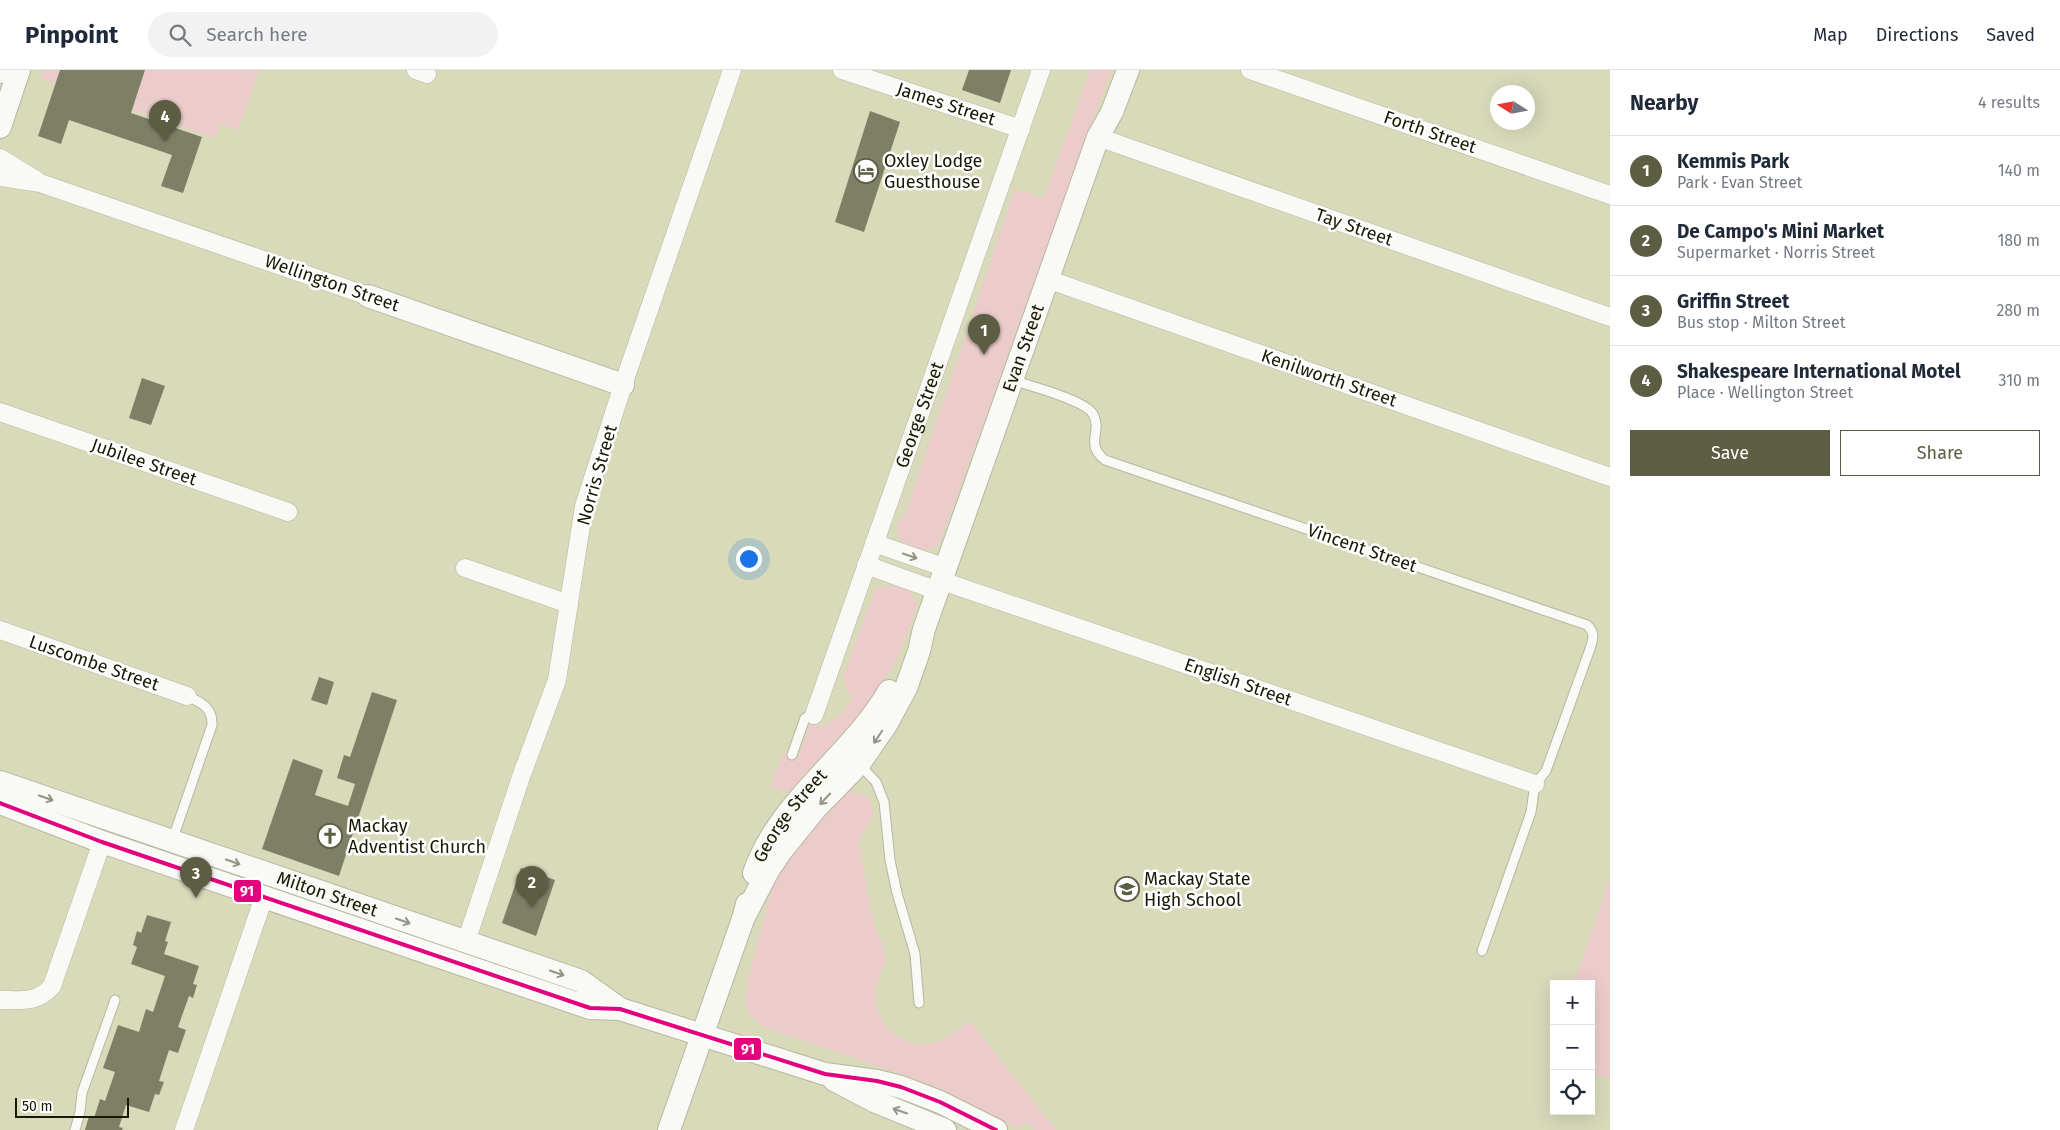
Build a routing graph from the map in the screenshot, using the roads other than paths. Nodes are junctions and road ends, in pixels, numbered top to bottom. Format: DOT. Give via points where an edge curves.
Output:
graph roads {
  1 [pos="19,70"];
  2 [pos="732,70"];
  3 [pos="842,70"];
  4 [pos="1041,70"];
  5 [pos="1128,70"];
  6 [pos="1250,70"];
  7 [pos="4,109"];
  8 [pos="0,127"];
  9 [pos="1021,129"];
  10 [pos="1098,137"];
  11 [pos="0,158"];
  12 [pos="0,177"];
  13 [pos="40,182"];
  14 [pos="1610,194"];
  15 [pos="1047,279"];
  16 [pos="368,296"];
  17 [pos="1610,317"];
  18 [pos="1012,380"];
  19 [pos="623,386"];
  20 [pos="0,412"];
  21 [pos="1610,478"];
  22 [pos="288,512"];
  23 [pos="874,543"];
  24 [pos="866,565"];
  25 [pos="465,568"];
  26 [pos="942,580"];
  27 [pos="569,604"];
  28 [pos="0,630"];
  29 [pos="187,696"];
  30 [pos="814,715"];
  31 [pos="792,755"];
  32 [pos="851,758"];
  33 [pos="0,782"];
  34 [pos="1535,784"];
  35 [pos="0,803"];
  36 [pos="172,841"];
  37 [pos="102,842"];
  38 [pos="268,886"];
  39 [pos="466,942"];
  40 [pos="1482,951"];
  41 [pos="459,964"];
  42 [pos="0,1000"];
  43 [pos="115,1000"];
  44 [pos="919,1003"];
  45 [pos="620,1009"];
  46 [pos="702,1036"];
  47 [pos="825,1074"];
  48 [pos="75,1130"];
  49 [pos="184,1130"];
  50 [pos="669,1130"];
  51 [pos="945,1130"];
  52 [pos="996,1130"];
  1 -- 7 [label="street"];
  2 -- 19 [label="street, Norris Street"];
  3 -- 9 [label="street, James Street"];
  4 -- 9 [label="street, George Street"];
  5 -- 10 [label="street, Evan Street"];
  6 -- 14 [label="street, Forth Street"];
  7 -- 8 [label="street"];
  9 -- 23 [label="street, George Street"];
  10 -- 15 [label="street, Evan Street"];
  10 -- 17 [label="street, Tay Street"];
  11 -- 13 [label="street, Wellington Street"];
  12 -- 13 [label="street, Wellington Street"];
  13 -- 16 [label="street, Wellington Street"];
  15 -- 18 [label="street, Evan Street"];
  15 -- 21 [label="street, Kenilworth Street"];
  16 -- 19 [label="street, Wellington Street"];
  18 -- 26 [label="street, Evan Street"];
  18 -- 34 [label="lane, Vincent Street" via="1086,406 1096,421 1096,450 1110,462 1587,625 1594,637 1546,771"];
  19 -- 27 [label="street, Norris Street" via="584,506"];
  20 -- 22 [label="street, Jubilee Street"];
  23 -- 24 [label="street, George Street"];
  23 -- 26 [label="street, one-way"];
  24 -- 26 [label="street"];
  24 -- 30 [label="street, George Street"];
  25 -- 27 [label="street"];
  26 -- 32 [label="street, Evan Street" via="924,629"];
  26 -- 34 [label="street, English Street"];
  27 -- 39 [label="street, Norris Street" via="557,680"];
  28 -- 29 [label="street, Luscombe Street"];
  29 -- 36 [label="lane" via="202,702 210,713 212,725"];
  30 -- 31 [label="lane, George Street" via="805,718"];
  32 -- 44 [label="lane" via="876,782 884,802 891,867 915,954"];
  32 -- 46 [label="street, George Street" via="802,795 773,833 756,866 743,919"];
  33 -- 36 [label="street, Milton Street, one-way"];
  34 -- 40 [label="lane" via="1530,812"];
  35 -- 37 [label="street, Milton Street"];
  36 -- 38 [label="street, Milton Street, one-way"];
  37 -- 38 [label="street, Milton Street"];
  37 -- 42 [label="street" via="52,986 45,995 31,999"];
  38 -- 39 [label="street, Milton Street, one-way"];
  38 -- 41 [label="street, Milton Street"];
  38 -- 49 [label="street"];
  39 -- 41 [label="street"];
  39 -- 45 [label="street, Milton Street, one-way" via="581,981"];
  41 -- 45 [label="street, Milton Street" via="590,1008"];
  43 -- 48 [label="lane" via="82,1093"];
  45 -- 46 [label="street, Milton Street"];
  46 -- 47 [label="street, Milton Street"];
  46 -- 50 [label="street, George Street"];
  51 -- 47 [label="street, Milton Street, one-way" via="874,1101"];
  47 -- 52 [label="street, Milton Street" via="901,1087"];
}
